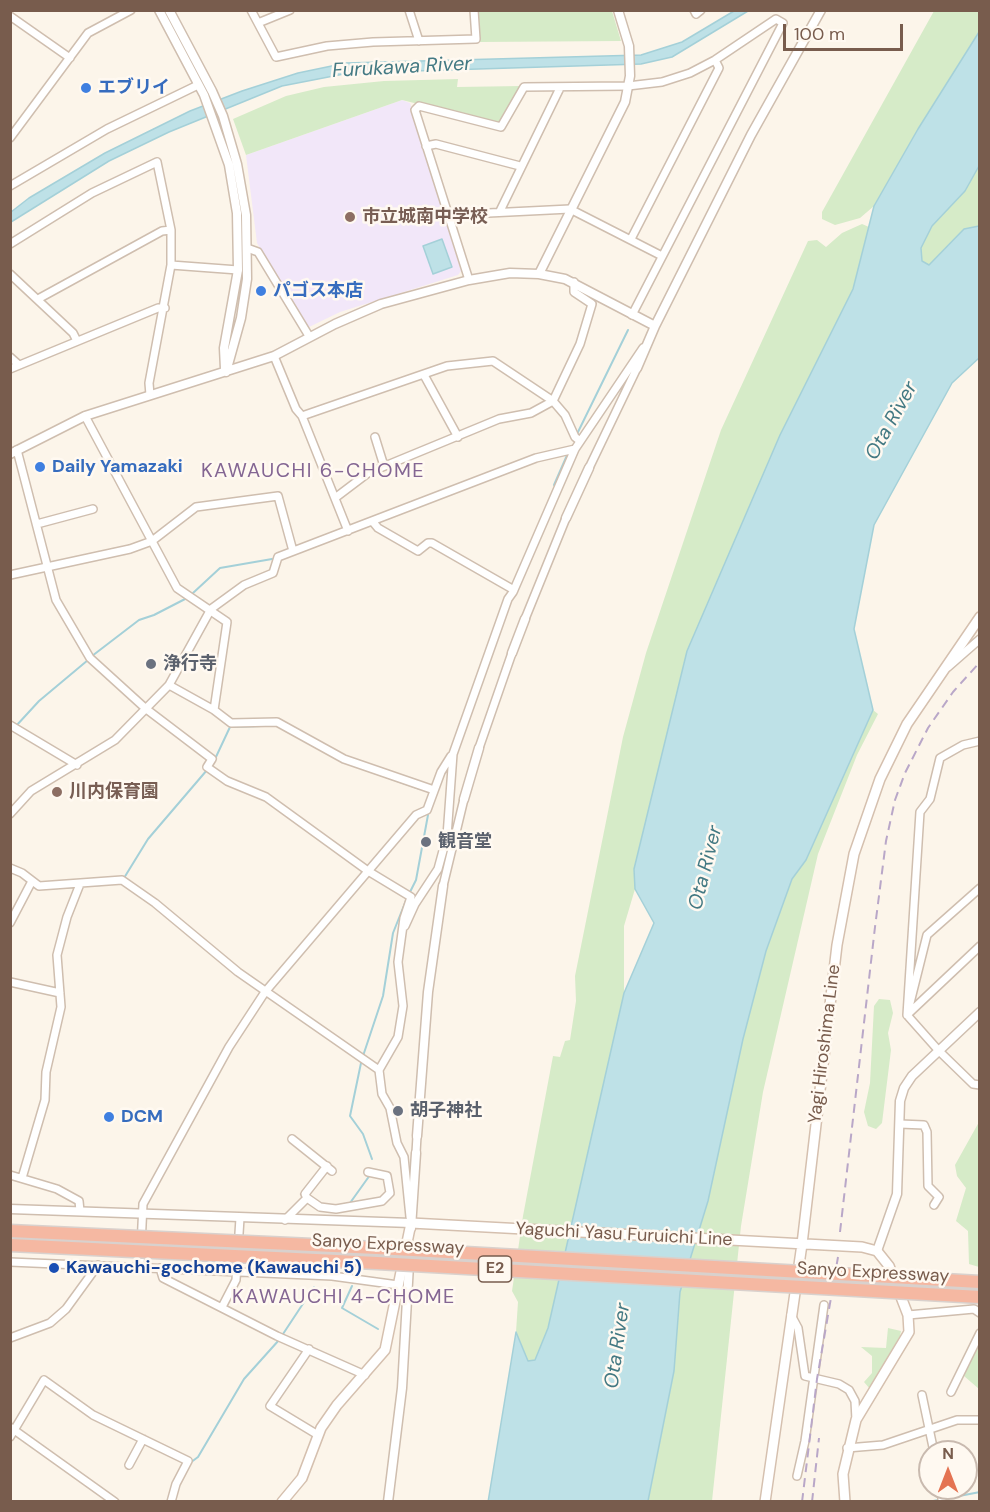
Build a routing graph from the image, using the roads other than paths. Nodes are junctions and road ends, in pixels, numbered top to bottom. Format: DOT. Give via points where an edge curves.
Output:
graph roads {
  1 [pos="131,10"];
  2 [pos="159,10"];
  3 [pos="169,10"];
  4 [pos="251,10"];
  5 [pos="290,10"];
  6 [pos="409,10"];
  7 [pos="474,10"];
  8 [pos="618,10"];
  9 [pos="694,10"];
  10 [pos="701,10"];
  11 [pos="821,10"];
  12 [pos="10,16"];
  13 [pos="258,23"];
  14 [pos="419,41"];
  15 [pos="70,58"];
  16 [pos="716,60"];
  17 [pos="198,85"];
  18 [pos="628,86"];
  19 [pos="560,88"];
  20 [pos="208,93"];
  21 [pos="219,118"];
  22 [pos="10,138"];
  23 [pos="426,146"];
  24 [pos="520,166"];
  25 [pos="10,186"];
  26 [pos="570,209"];
  27 [pos="500,211"];
  28 [pos="448,215"];
  29 [pos="171,230"];
  30 [pos="631,239"];
  31 [pos="10,244"];
  32 [pos="247,248"];
  33 [pos="662,256"];
  34 [pos="171,266"];
  35 [pos="238,270"];
  36 [pos="10,274"];
  37 [pos="539,274"];
  38 [pos="469,280"];
  39 [pos="573,282"];
  40 [pos="38,299"];
  41 [pos="165,308"];
  42 [pos="632,315"];
  43 [pos="654,326"];
  44 [pos="309,336"];
  45 [pos="650,338"];
  46 [pos="77,341"];
  47 [pos="274,356"];
  48 [pos="10,357"];
  49 [pos="19,365"];
  50 [pos="637,368"];
  51 [pos="10,369"];
  52 [pos="226,372"];
  53 [pos="424,375"];
  54 [pos="150,395"];
  55 [pos="553,401"];
  56 [pos="85,416"];
  57 [pos="302,416"];
  58 [pos="375,437"];
  59 [pos="458,437"];
  60 [pos="580,441"];
  61 [pos="575,449"];
  62 [pos="14,452"];
  63 [pos="384,466"];
  64 [pos="589,468"];
  65 [pos="335,498"];
  66 [pos="93,509"];
  67 [pos="567,518"];
  68 [pos="373,522"];
  69 [pos="37,524"];
  70 [pos="348,531"];
  71 [pos="152,541"];
  72 [pos="293,551"];
  73 [pos="46,566"];
  74 [pos="10,575"];
  75 [pos="514,590"];
  76 [pos="211,609"];
  77 [pos="980,617"];
  78 [pos="525,619"];
  79 [pos="980,639"];
  80 [pos="512,653"];
  81 [pos="941,672"];
  82 [pos="169,685"];
  83 [pos="145,708"];
  84 [pos="214,710"];
  85 [pos="10,725"];
  86 [pos="980,741"];
  87 [pos="479,748"];
  88 [pos="453,754"];
  89 [pos="77,765"];
  90 [pos="434,790"];
  91 [pos="464,799"];
  92 [pos="10,814"];
  93 [pos="10,868"];
  94 [pos="369,871"];
  95 [pos="32,881"];
  96 [pos="80,884"];
  97 [pos="442,886"];
  98 [pos="980,888"];
  99 [pos="10,923"];
  100 [pos="401,933"];
  101 [pos="980,946"];
  102 [pos="10,982"];
  103 [pos="917,982"];
  104 [pos="265,992"];
  105 [pos="931,992"];
  106 [pos="60,993"];
  107 [pos="980,1012"];
  108 [pos="907,1015"];
  109 [pos="939,1051"];
  110 [pos="379,1070"];
  111 [pos="980,1078"];
  112 [pos="976,1084"];
  113 [pos="900,1124"];
  114 [pos="417,1136"];
  115 [pos="296,1138"];
  116 [pos="416,1153"];
  117 [pos="368,1172"];
  118 [pos="10,1175"];
  119 [pos="22,1178"];
  120 [pos="307,1198"];
  121 [pos="933,1205"];
  122 [pos="10,1209"];
  123 [pos="80,1211"];
  124 [pos="142,1213"];
  125 [pos="240,1218"];
  126 [pos="285,1220"];
  127 [pos="415,1224"];
  128 [pos="10,1231"];
  129 [pos="802,1244"];
  130 [pos="10,1245"];
  131 [pos="877,1251"];
  132 [pos="10,1262"];
  133 [pos="98,1265"];
  134 [pos="140,1267"];
  135 [pos="160,1268"];
  136 [pos="238,1272"];
  137 [pos="980,1282"];
  138 [pos="398,1285"];
  139 [pos="980,1297"];
  140 [pos="824,1305"];
  141 [pos="222,1307"];
  142 [pos="980,1313"];
  143 [pos="792,1315"];
  144 [pos="908,1315"];
  145 [pos="980,1333"];
  146 [pos="10,1338"];
  147 [pos="309,1349"];
  148 [pos="365,1375"];
  149 [pos="814,1378"];
  150 [pos="951,1392"];
  151 [pos="922,1395"];
  152 [pos="856,1420"];
  153 [pos="980,1420"];
  154 [pos="928,1429"];
  155 [pos="12,1432"];
  156 [pos="318,1435"];
  157 [pos="143,1439"];
  158 [pos="931,1440"];
  159 [pos="847,1448"];
  160 [pos="129,1465"];
  161 [pos="797,1476"];
  162 [pos="115,1502"];
  163 [pos="171,1502"];
  164 [pos="282,1502"];
  165 [pos="388,1502"];
  166 [pos="765,1502"];
  167 [pos="845,1502"];
  1 -- 15 [label="street" via="88,33"];
  2 -- 17 [label="street"];
  3 -- 20 [label="street"];
  4 -- 13 [label="street"];
  5 -- 13 [label="street"];
  6 -- 14 [label="street"];
  7 -- 14 [label="street" via="476,39"];
  8 -- 18 [label="street" via="629,46"];
  9 -- 10 [label="street" via="696,14"];
  11 -- 43 [label="street" via="751,135"];
  12 -- 15 [label="street"];
  13 -- 14 [label="street" via="276,57 327,46"];
  15 -- 22 [label="street"];
  16 -- 18 [label="street" via="662,82"];
  16 -- 30 [label="street" via="719,68"];
  16 -- 33 [label="street" via="776,19 783,23"];
  17 -- 20 [label="street"];
  17 -- 25 [label="street" via="108,129"];
  18 -- 19 [label="street"];
  18 -- 26 [label="street" via="625,102"];
  19 -- 23 [label="street" via="524,87 501,128 419,106 415,110"];
  19 -- 24 [label="street"];
  20 -- 21 [label="street"];
  21 -- 32 [label="street" via="237,164"];
  21 -- 35 [label="street" via="237,213"];
  23 -- 24 [label="street" via="436,144"];
  23 -- 28 [label="street"];
  24 -- 27 [label="street"];
  26 -- 27 [label="street"];
  26 -- 30 [label="street"];
  26 -- 37 [label="street"];
  27 -- 28 [label="street"];
  28 -- 38 [label="street"];
  29 -- 31 [label="street" via="157,162 92,193"];
  29 -- 34 [label="street"];
  29 -- 40 [label="street" via="162,231"];
  30 -- 33 [label="street"];
  32 -- 44 [label="street" via="258,252"];
  32 -- 52 [label="street" via="241,318"];
  33 -- 42 [label="street"];
  34 -- 35 [label="street"];
  34 -- 41 [label="street"];
  35 -- 52 [label="street" via="224,348"];
  36 -- 40 [label="street"];
  37 -- 38 [label="street" via="510,273"];
  37 -- 39 [label="street"];
  38 -- 44 [label="street" via="381,304"];
  39 -- 42 [label="street"];
  39 -- 55 [label="street" via="573,292 592,304 580,344"];
  40 -- 46 [label="street"];
  41 -- 46 [label="street"];
  41 -- 54 [label="street" via="149,383"];
  42 -- 43 [label="street"];
  43 -- 45 [label="street"];
  44 -- 47 [label="street"];
  45 -- 50 [label="street"];
  45 -- 60 [label="street"];
  46 -- 49 [label="street"];
  47 -- 52 [label="street"];
  47 -- 57 [label="street"];
  48 -- 49 [label="street"];
  49 -- 51 [label="street"];
  50 -- 64 [label="street"];
  52 -- 54 [label="street"];
  53 -- 55 [label="street" via="447,366 493,361"];
  53 -- 57 [label="street"];
  53 -- 59 [label="street"];
  54 -- 56 [label="street"];
  55 -- 59 [label="street"];
  55 -- 60 [label="street"];
  56 -- 62 [label="street"];
  56 -- 71 [label="street"];
  57 -- 65 [label="street"];
  58 -- 63 [label="street"];
  59 -- 63 [label="street"];
  60 -- 61 [label="street"];
  61 -- 68 [label="street" via="536,458"];
  61 -- 75 [label="street"];
  62 -- 69 [label="street"];
  63 -- 65 [label="street"];
  64 -- 67 [label="street"];
  65 -- 70 [label="street"];
  66 -- 69 [label="street"];
  67 -- 78 [label="street"];
  68 -- 70 [label="street"];
  68 -- 75 [label="street" via="418,551 432,543"];
  69 -- 73 [label="street"];
  70 -- 72 [label="street"];
  71 -- 72 [label="street" via="196,507 279,496"];
  71 -- 73 [label="street"];
  71 -- 76 [label="street" via="177,588"];
  72 -- 76 [label="street" via="278,557 273,573 244,585"];
  73 -- 74 [label="street"];
  73 -- 83 [label="street" via="56,600 90,658"];
  75 -- 88 [label="street"];
  76 -- 82 [label="street"];
  76 -- 84 [label="street" via="227,625"];
  77 -- 81 [label="main road, Yagi Hiroshima Line"];
  78 -- 80 [label="street"];
  79 -- 81 [label="street"];
  80 -- 87 [label="street"];
  81 -- 129 [label="main road, Yagi Hiroshima Line" via="907,724 880,779 854,854 837,945"];
  82 -- 83 [label="street"];
  82 -- 84 [label="street"];
  83 -- 89 [label="street" via="115,740"];
  83 -- 94 [label="street" via="212,759 207,766 227,781 266,797"];
  84 -- 90 [label="street" via="231,723 276,722 344,759"];
  85 -- 89 [label="street"];
  86 -- 108 [label="street" via="940,758 930,799 920,812"];
  87 -- 91 [label="street"];
  88 -- 90 [label="street"];
  88 -- 100 [label="street" via="447,836 438,870"];
  89 -- 92 [label="street" via="32,791"];
  90 -- 94 [label="street" via="427,810 416,815"];
  91 -- 97 [label="street"];
  93 -- 95 [label="street"];
  94 -- 100 [label="street" via="411,897"];
  94 -- 104 [label="street"];
  95 -- 96 [label="street" via="39,886"];
  95 -- 99 [label="street"];
  96 -- 104 [label="street" via="122,880"];
  96 -- 106 [label="street" via="57,955"];
  97 -- 114 [label="street" via="428,992"];
  98 -- 103 [label="street" via="927,935"];
  100 -- 110 [label="street" via="398,962 403,1006 398,1037"];
  101 -- 105 [label="street"];
  102 -- 106 [label="street"];
  103 -- 105 [label="street" via="922,990"];
  103 -- 108 [label="street"];
  104 -- 110 [label="street"];
  104 -- 124 [label="street" via="205,1088 147,1195"];
  105 -- 108 [label="street"];
  106 -- 119 [label="street" via="45,1100"];
  107 -- 109 [label="street"];
  108 -- 109 [label="street"];
  109 -- 112 [label="street"];
  109 -- 113 [label="street" via="904,1088"];
  110 -- 127 [label="street" via="382,1094 404,1157"];
  111 -- 112 [label="street"];
  113 -- 121 [label="street" via="924,1125 927,1132 928,1186 939,1197"];
  113 -- 131 [label="street" via="897,1194"];
  114 -- 116 [label="street"];
  115 -- 120 [label="street" via="330,1168 305,1194"];
  116 -- 127 [label="street"];
  117 -- 120 [label="street" via="387,1176 390,1193 382,1201 336,1209 320,1207"];
  118 -- 119 [label="street"];
  119 -- 123 [label="street" via="79,1201"];
  120 -- 126 [label="street"];
  122 -- 123 [label="street"];
  123 -- 124 [label="street"];
  124 -- 125 [label="street"];
  124 -- 134 [label="street"];
  125 -- 126 [label="street"];
  125 -- 136 [label="street"];
  126 -- 127 [label="street"];
  127 -- 129 [label="main road, Yaguchi Yasu Furuichi Line"];
  127 -- 138 [label="main road"];
  127 -- 165 [label="street"];
  128 -- 137 [label="highway, Sanyo Expressway / E2, bridge"];
  129 -- 131 [label="main road, Yaguchi Yasu Furuichi Line"];
  129 -- 143 [label="main road, Yagi Hiroshima Line"];
  130 -- 139 [label="highway, Sanyo Expressway / E2, bridge"];
  131 -- 144 [label="main road" via="889,1266"];
  132 -- 133 [label="street"];
  133 -- 134 [label="street"];
  133 -- 146 [label="street" via="66,1309 50,1323"];
  134 -- 135 [label="street"];
  135 -- 136 [label="street"];
  135 -- 141 [label="street" via="163,1278"];
  136 -- 138 [label="street" via="332,1276"];
  136 -- 141 [label="street"];
  138 -- 148 [label="main road" via="385,1350"];
  140 -- 149 [label="street"];
  141 -- 147 [label="street"];
  142 -- 144 [label="street" via="974,1309"];
  143 -- 149 [label="street" via="798,1328 802,1370 805,1376"];
  143 -- 166 [label="main road, Yagi Hiroshima Line"];
  144 -- 152 [label="main road" via="909,1332 904,1344"];
  145 -- 150 [label="street"];
  147 -- 148 [label="street"];
  147 -- 156 [label="street" via="270,1406"];
  148 -- 156 [label="main road" via="337,1405"];
  149 -- 152 [label="street" via="849,1390 855,1401"];
  149 -- 161 [label="street"];
  151 -- 154 [label="street"];
  152 -- 159 [label="main road"];
  153 -- 154 [label="street" via="957,1420"];
  154 -- 158 [label="street"];
  154 -- 159 [label="street" via="884,1445"];
  155 -- 157 [label="street" via="44,1380 93,1415"];
  155 -- 162 [label="street"];
  156 -- 164 [label="main road" via="302,1478"];
  157 -- 160 [label="street"];
  157 -- 163 [label="street" via="188,1461"];
  159 -- 167 [label="main road" via="843,1474"];
}
